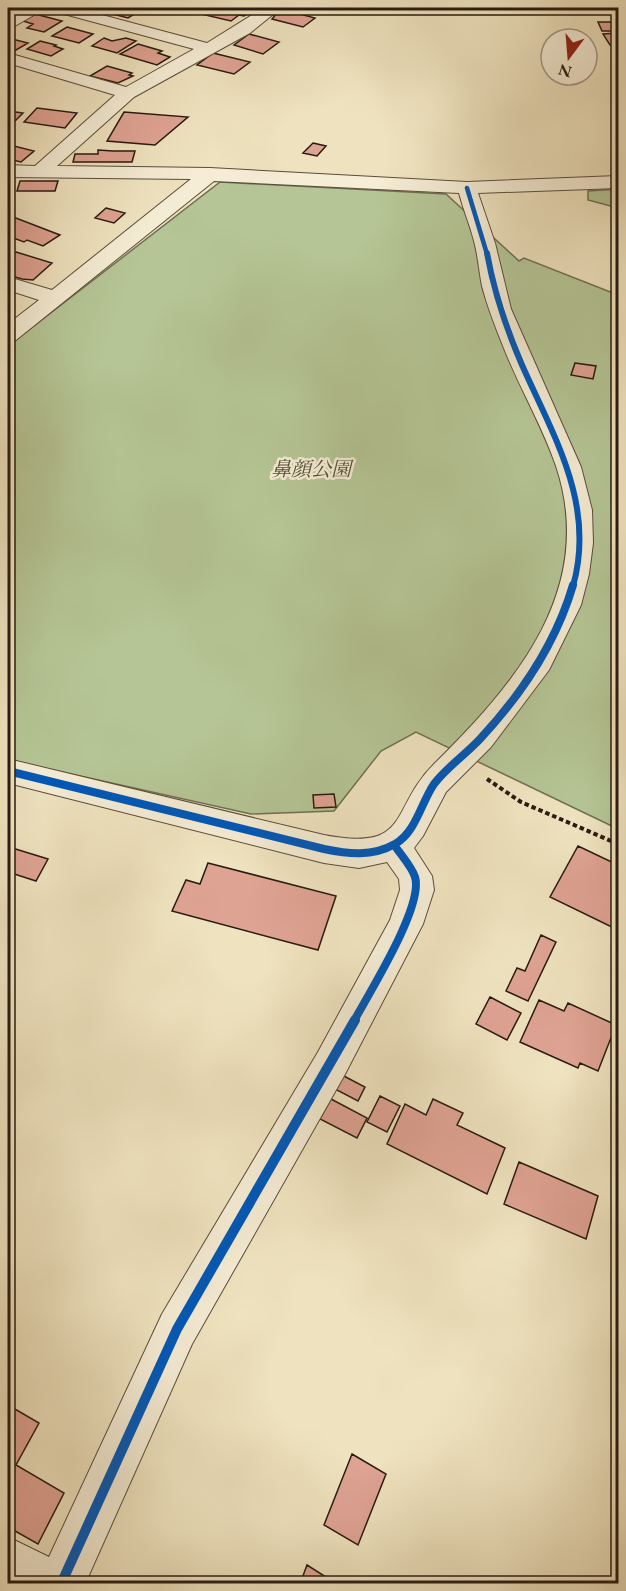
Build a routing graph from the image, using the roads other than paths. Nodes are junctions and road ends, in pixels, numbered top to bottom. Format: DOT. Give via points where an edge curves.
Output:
graph roads {
  1 [pos="38,8"];
  2 [pos="59,8"];
  3 [pos="273,8"];
  4 [pos="8,25"];
  5 [pos="208,48"];
  6 [pos="8,58"];
  7 [pos="128,93"];
  8 [pos="41,170"];
  9 [pos="8,171"];
  10 [pos="210,174"];
  11 [pos="618,182"];
  12 [pos="467,188"];
  13 [pos="8,283"];
  14 [pos="56,298"];
  15 [pos="8,335"];
  16 [pos="8,771"];
  17 [pos="395,846"];
  18 [pos="8,1560"];
  19 [pos="53,1584"];
  20 [pos="61,1584"];
  1 -- 4 [label="street"];
  2 -- 5 [label="street"];
  3 -- 5 [label="street"];
  5 -- 7 [label="street"];
  6 -- 7 [label="street"];
  7 -- 8 [label="street"];
  8 -- 9 [label="street"];
  8 -- 10 [label="street"];
  10 -- 12 [label="street"];
  10 -- 14 [label="street"];
  11 -- 12 [label="street"];
  12 -- 17 [label="street" via="473,215 483,235 494,291 572,477 579,512 578,555 567,607 550,644 525,683 435,784 410,832"];
  13 -- 14 [label="street"];
  14 -- 15 [label="street"];
  16 -- 17 [label="street" via="325,848 366,854"];
  17 -- 20 [label="street" via="415,876 417,890 406,924 331,1064 177,1329"];
  18 -- 19 [label="street"];
}
